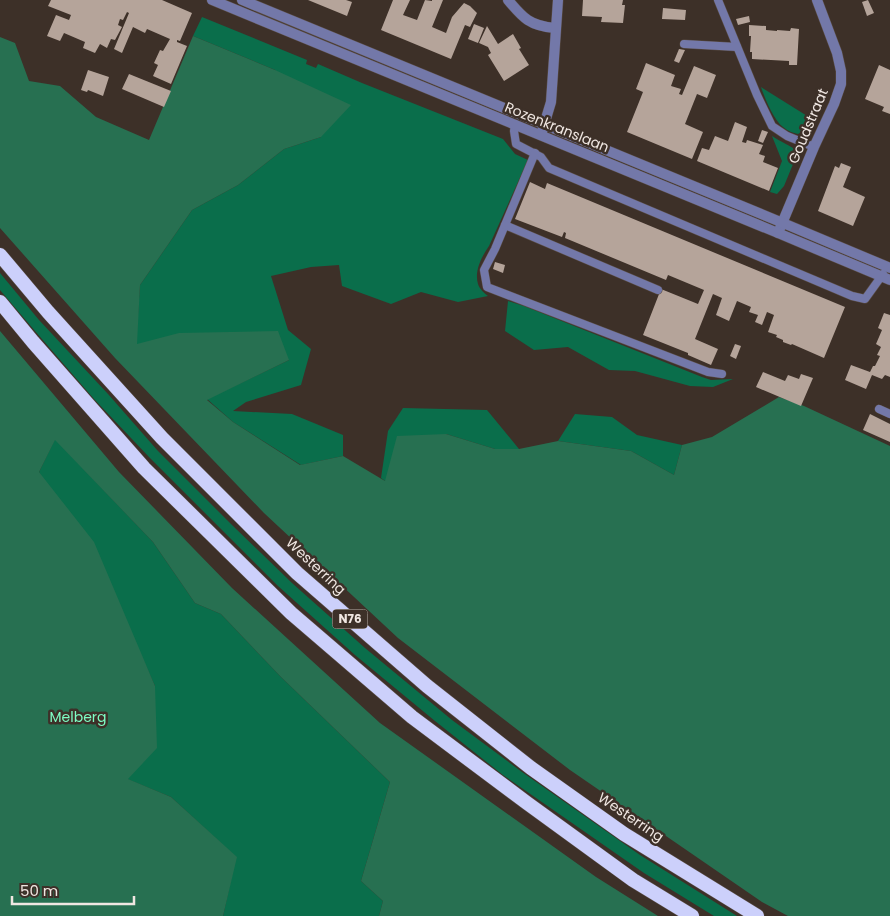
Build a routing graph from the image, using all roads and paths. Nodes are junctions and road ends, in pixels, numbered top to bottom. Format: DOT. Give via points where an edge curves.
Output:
graph roads {
  1 [pos="242,0"];
  2 [pos="508,0"];
  3 [pos="558,0"];
  4 [pos="718,0"];
  5 [pos="817,0"];
  6 [pos="218,1"];
  7 [pos="555,28"];
  8 [pos="684,44"];
  9 [pos="738,47"];
  10 [pos="515,124"];
  11 [pos="545,125"];
  12 [pos="541,135"];
  13 [pos="814,147"];
  14 [pos="535,153"];
  15 [pos="783,223"];
  16 [pos="505,225"];
  17 [pos="778,233"];
  18 [pos="0,255"];
  19 [pos="888,268"];
  20 [pos="886,279"];
  21 [pos="658,290"];
  22 [pos="0,302"];
  23 [pos="722,374"];
  24 [pos="879,409"];
  25 [pos="890,414"];
  26 [pos="692,916"];
  27 [pos="757,916"];
  1 -- 11 [label="street, Rozenkranslaan"];
  2 -- 7 [label="street" via="522,17 534,24"];
  3 -- 7 [label="street"];
  4 -- 9 [label="lane"];
  5 -- 13 [label="street, Goudstraat" via="837,53 841,84"];
  6 -- 10 [label="street, Rozenkranslaan"];
  7 -- 11 [label="street" via="551,102"];
  8 -- 9 [label="lane"];
  9 -- 13 [label="lane" via="772,126"];
  10 -- 12 [label="street, Rozenkranslaan"];
  10 -- 14 [label="lane" via="516,144"];
  11 -- 12 [label="street"];
  11 -- 15 [label="street, Rozenkranslaan"];
  12 -- 17 [label="street, Rozenkranslaan"];
  13 -- 15 [label="street, Goudstraat"];
  14 -- 16 [label="lane"];
  14 -- 20 [label="lane" via="549,168 852,296 865,299"];
  15 -- 17 [label="street, Goudstraat"];
  15 -- 19 [label="street, Rozenkranslaan"];
  16 -- 21 [label="lane"];
  16 -- 23 [label="lane" via="484,270 487,287 708,372"];
  17 -- 20 [label="street, Rozenkranslaan"];
  18 -- 27 [label="highway, Westerring / N76" via="162,438 305,579 427,686 531,768 624,834"];
  19 -- 20 [label="lane"];
  22 -- 26 [label="highway, N76" via="144,468 291,613 412,717 633,880"];
  24 -- 25 [label="lane"];
}
